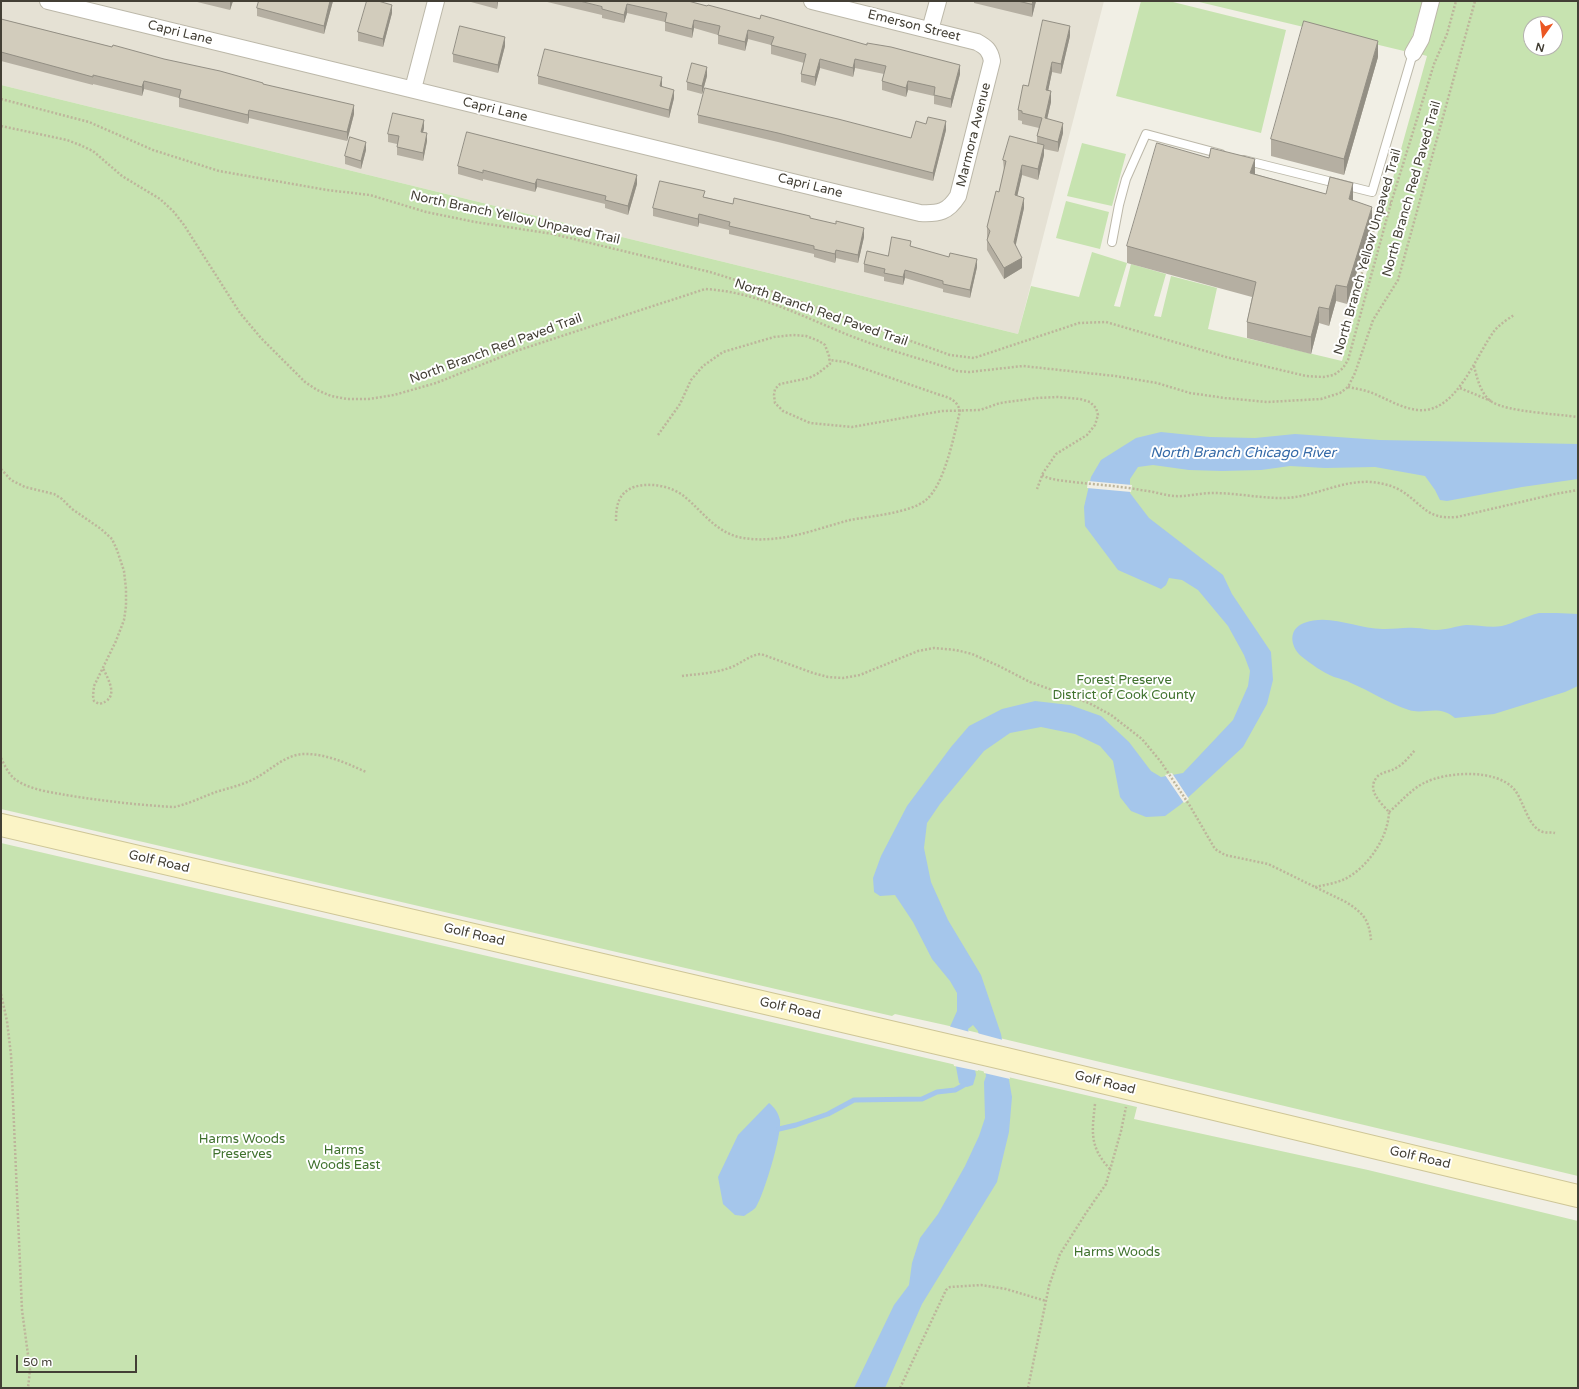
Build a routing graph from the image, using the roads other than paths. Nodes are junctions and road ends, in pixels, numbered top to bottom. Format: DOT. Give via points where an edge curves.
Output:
graph roads {
  1 [pos="48,1"];
  2 [pos="436,1"];
  3 [pos="812,1"];
  4 [pos="938,1"];
  5 [pos="1431,1"];
  6 [pos="930,30"];
  7 [pos="990,51"];
  8 [pos="1413,53"];
  9 [pos="413,89"];
  10 [pos="943,212"];
  11 [pos="1112,242"];
  12 [pos="1,825"];
  13 [pos="1578,1196"];
  1 -- 9 [label="street, Capri Lane"];
  2 -- 9 [label="street"];
  3 -- 6 [label="street, Emerson Street"];
  4 -- 6 [label="street"];
  5 -- 8 [label="street" via="1420,39"];
  6 -- 7 [label="street, Emerson Street" via="977,42"];
  7 -- 10 [label="street, Marmora Avenue" via="992,60 958,196 953,205"];
  8 -- 11 [label="lane" via="1372,192 1146,134 1126,179"];
  9 -- 10 [label="street, Capri Lane" via="920,213"];
  12 -- 13 [label="main road, Golf Road" via="1006,1059"];
}
